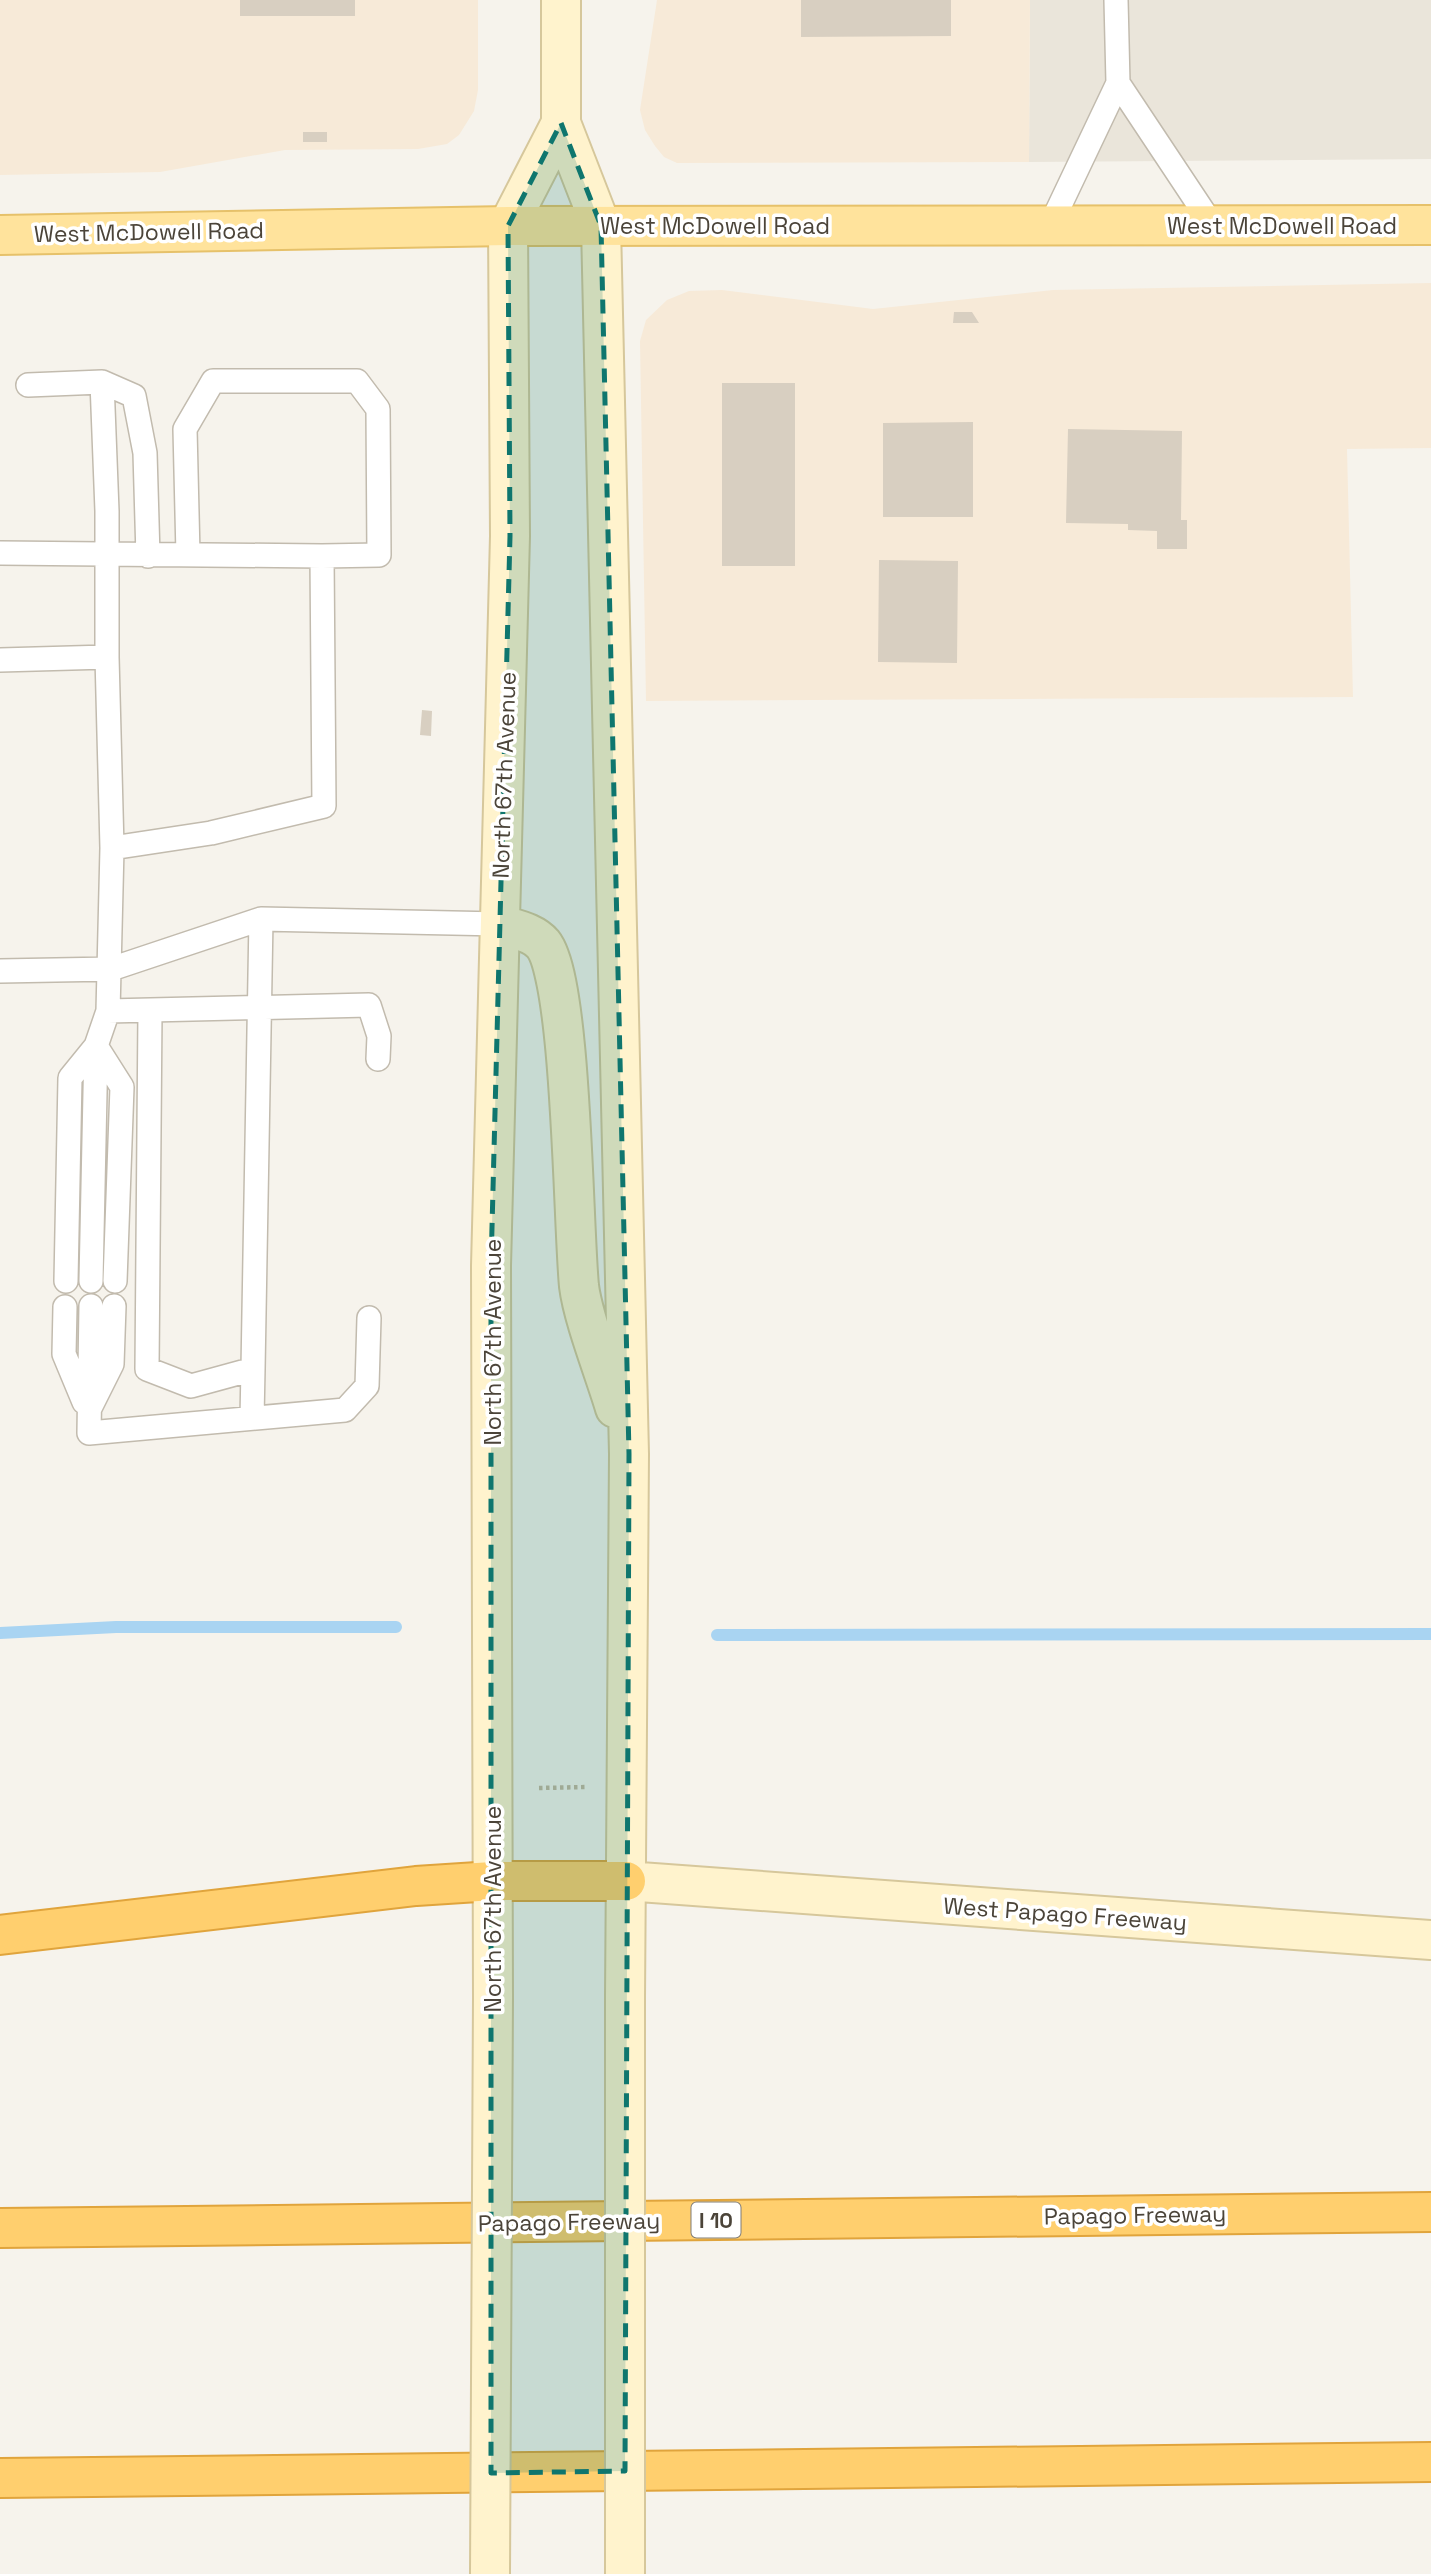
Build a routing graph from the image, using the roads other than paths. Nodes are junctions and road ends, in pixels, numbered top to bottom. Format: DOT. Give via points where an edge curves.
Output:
graph roads {
  1 [pos="561,0"];
  2 [pos="1116,0"];
  3 [pos="1118,83"];
  4 [pos="561,123"];
  5 [pos="1431,225"];
  6 [pos="508,226"];
  7 [pos="601,226"];
  8 [pos="1050,226"];
  9 [pos="1213,226"];
  10 [pos="0,235"];
  11 [pos="102,382"];
  12 [pos="27,385"];
  13 [pos="0,553"];
  14 [pos="106,555"];
  15 [pos="188,555"];
  16 [pos="148,556"];
  17 [pos="322,556"];
  18 [pos="107,657"];
  19 [pos="0,660"];
  20 [pos="112,848"];
  21 [pos="261,919"];
  22 [pos="500,925"];
  23 [pos="111,969"];
  24 [pos="0,971"];
  25 [pos="259,1009"];
  26 [pos="108,1011"];
  27 [pos="150,1011"];
  28 [pos="96,1046"];
  29 [pos="378,1059"];
  30 [pos="66,1281"];
  31 [pos="91,1281"];
  32 [pos="115,1281"];
  33 [pos="91,1306"];
  34 [pos="114,1306"];
  35 [pos="65,1307"];
  36 [pos="369,1318"];
  37 [pos="253,1369"];
  38 [pos="88,1412"];
  39 [pos="251,1418"];
  40 [pos="629,1454"];
  41 [pos="493,1881"];
  42 [pos="626,1881"];
  43 [pos="0,1935"];
  44 [pos="1431,1940"];
  45 [pos="1431,2212"];
  46 [pos="0,2228"];
  47 [pos="1431,2462"];
  48 [pos="0,2478"];
  49 [pos="490,2574"];
  50 [pos="625,2574"];
  1 -- 4 [label="main road, North 67th Avenue"];
  2 -- 3 [label="lane"];
  3 -- 8 [label="lane"];
  3 -- 9 [label="lane"];
  4 -- 6 [label="main road, North 67th Avenue"];
  4 -- 7 [label="main road, North 67th Avenue"];
  5 -- 9 [label="main road, West McDowell Road"];
  6 -- 7 [label="main road, West McDowell Road"];
  6 -- 10 [label="main road, West McDowell Road"];
  6 -- 22 [label="main road, North 67th Avenue" via="510,536"];
  7 -- 8 [label="main road, West McDowell Road"];
  7 -- 40 [label="main road, North 67th Avenue"];
  8 -- 9 [label="main road, West McDowell Road"];
  11 -- 12 [label="lane"];
  11 -- 14 [label="lane"];
  11 -- 16 [label="lane" via="134,396 145,453"];
  13 -- 14 [label="lane"];
  14 -- 16 [label="lane"];
  14 -- 18 [label="lane"];
  15 -- 16 [label="lane"];
  15 -- 17 [label="lane"];
  15 -- 17 [label="lane" via="185,429 213,381 357,381 378,409 379,555"];
  17 -- 20 [label="lane" via="324,806 211,833"];
  18 -- 19 [label="lane"];
  18 -- 20 [label="lane"];
  20 -- 23 [label="lane"];
  21 -- 22 [label="lane"];
  21 -- 23 [label="lane"];
  21 -- 25 [label="lane"];
  22 -- 40 [label="main road" via="530,934 543,945 554,971 580,1289"];
  22 -- 41 [label="main road, North 67th Avenue" via="491,1266"];
  23 -- 24 [label="lane"];
  23 -- 26 [label="lane"];
  25 -- 27 [label="lane"];
  25 -- 29 [label="lane" via="369,1005 379,1036"];
  25 -- 37 [label="lane"];
  26 -- 27 [label="lane"];
  26 -- 28 [label="lane"];
  27 -- 37 [label="lane" via="147,1369 191,1386"];
  28 -- 30 [label="lane" via="70,1078"];
  28 -- 31 [label="lane"];
  28 -- 32 [label="lane" via="122,1087"];
  33 -- 38 [label="lane"];
  34 -- 38 [label="lane" via="112,1364"];
  35 -- 38 [label="lane" via="64,1354"];
  36 -- 39 [label="lane" via="367,1386 345,1410"];
  37 -- 39 [label="lane"];
  38 -- 39 [label="lane" via="89,1433"];
  40 -- 42 [label="main road, North 67th Avenue"];
  41 -- 42 [label="highway"];
  41 -- 43 [label="highway"];
  41 -- 49 [label="main road, North 67th Avenue, bridge"];
  42 -- 44 [label="main road, West Papago Freeway"];
  42 -- 50 [label="main road, North 67th Avenue, bridge"];
  45 -- 46 [label="highway, Papago Freeway / I 10"];
  47 -- 48 [label="highway"];
}
